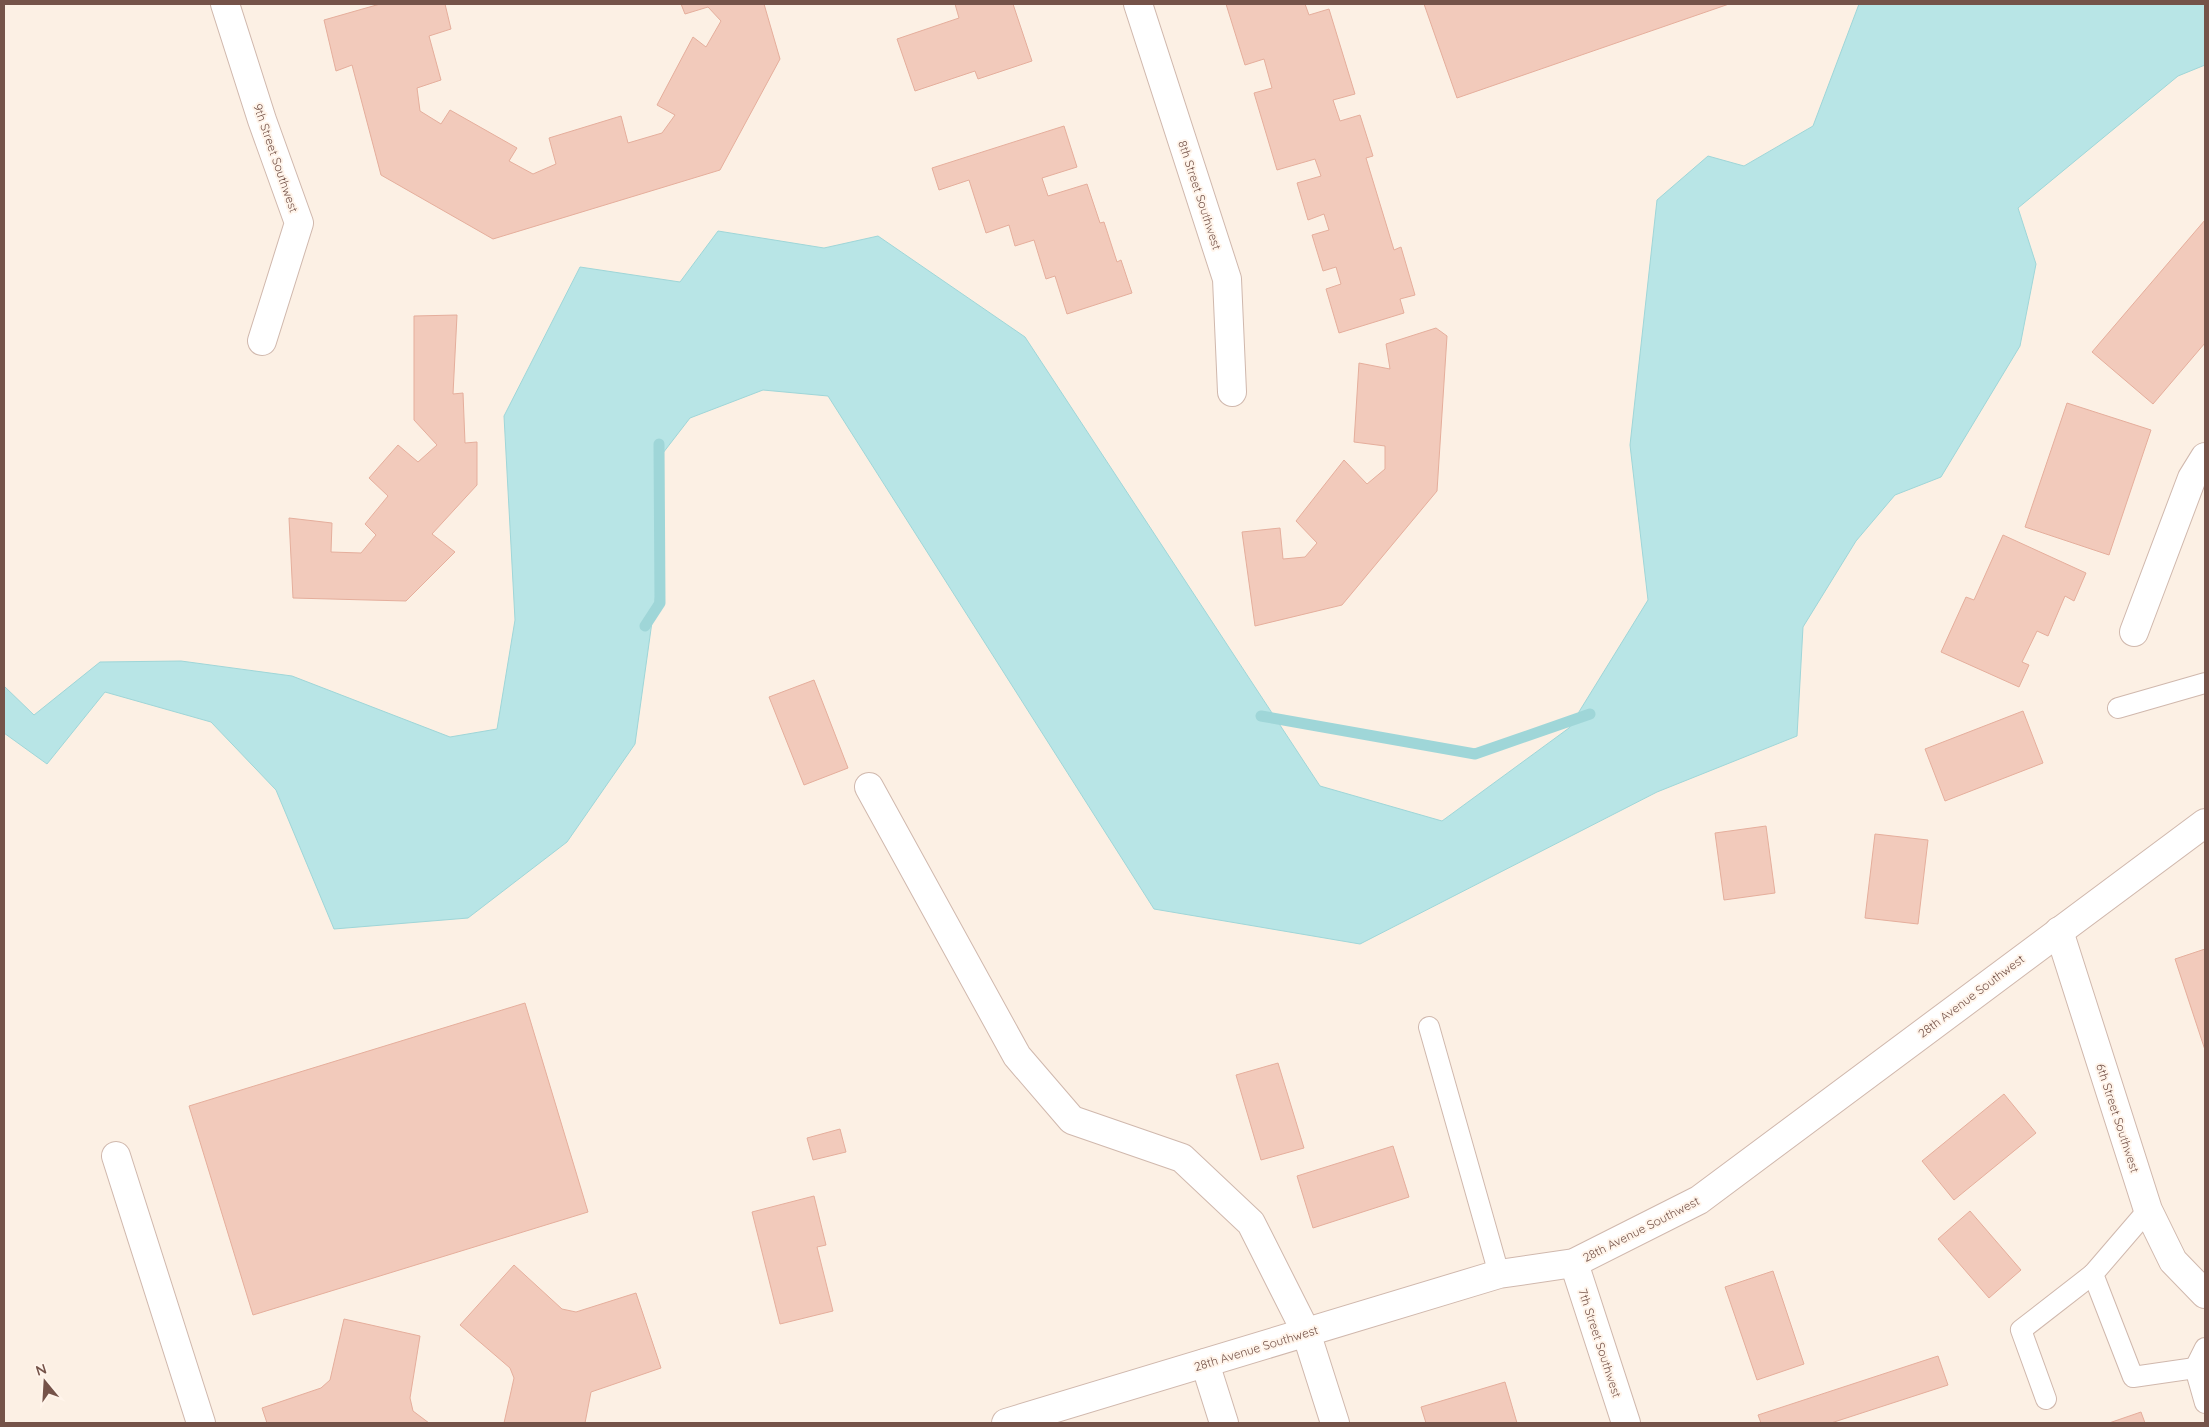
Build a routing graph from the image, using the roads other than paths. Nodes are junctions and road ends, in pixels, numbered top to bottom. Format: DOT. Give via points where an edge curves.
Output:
graph roads {
  1 [pos="224,4"];
  2 [pos="1138,4"];
  3 [pos="262,341"];
  4 [pos="1232,392"];
  5 [pos="2205,457"];
  6 [pos="2134,632"];
  7 [pos="2205,683"];
  8 [pos="2118,708"];
  9 [pos="869,787"];
  10 [pos="2205,823"];
  11 [pos="2059,932"];
  12 [pos="1429,1027"];
  13 [pos="116,1156"];
  14 [pos="2148,1210"];
  15 [pos="1574,1263"];
  16 [pos="1499,1274"];
  17 [pos="2093,1274"];
  18 [pos="2204,1293"];
  19 [pos="1306,1332"];
  20 [pos="2205,1348"];
  21 [pos="1205,1363"];
  22 [pos="2194,1368"];
  23 [pos="2046,1399"];
  24 [pos="2205,1403"];
  25 [pos="201,1423"];
  26 [pos="1006,1423"];
  27 [pos="1224,1423"];
  28 [pos="1335,1423"];
  29 [pos="1626,1423"];
  1 -- 3 [label="street, 9th Street Southwest" via="299,223"];
  2 -- 4 [label="street, 8th Street Southwest" via="1227,279"];
  5 -- 6 [label="street" via="2192,478"];
  7 -- 8 [label="lane"];
  9 -- 19 [label="street" via="1017,1056 1072,1120 1182,1158 1251,1223"];
  10 -- 11 [label="street, 28th Avenue Southwest"];
  11 -- 14 [label="street, 6th Street Southwest"];
  11 -- 15 [label="street, 28th Avenue Southwest" via="1699,1200"];
  12 -- 16 [label="lane"];
  13 -- 25 [label="street"];
  14 -- 17 [label="lane"];
  14 -- 18 [label="street, 6th Street Southwest" via="2173,1262"];
  15 -- 16 [label="street, 28th Avenue Southwest"];
  15 -- 29 [label="street, 7th Street Southwest"];
  16 -- 19 [label="street, 28th Avenue Southwest"];
  17 -- 22 [label="lane" via="2133,1377"];
  17 -- 23 [label="lane" via="2021,1330"];
  19 -- 21 [label="street, 28th Avenue Southwest"];
  19 -- 28 [label="street"];
  20 -- 22 [label="lane"];
  21 -- 26 [label="street, 28th Avenue Southwest"];
  21 -- 27 [label="street"];
  22 -- 24 [label="lane"];
}
